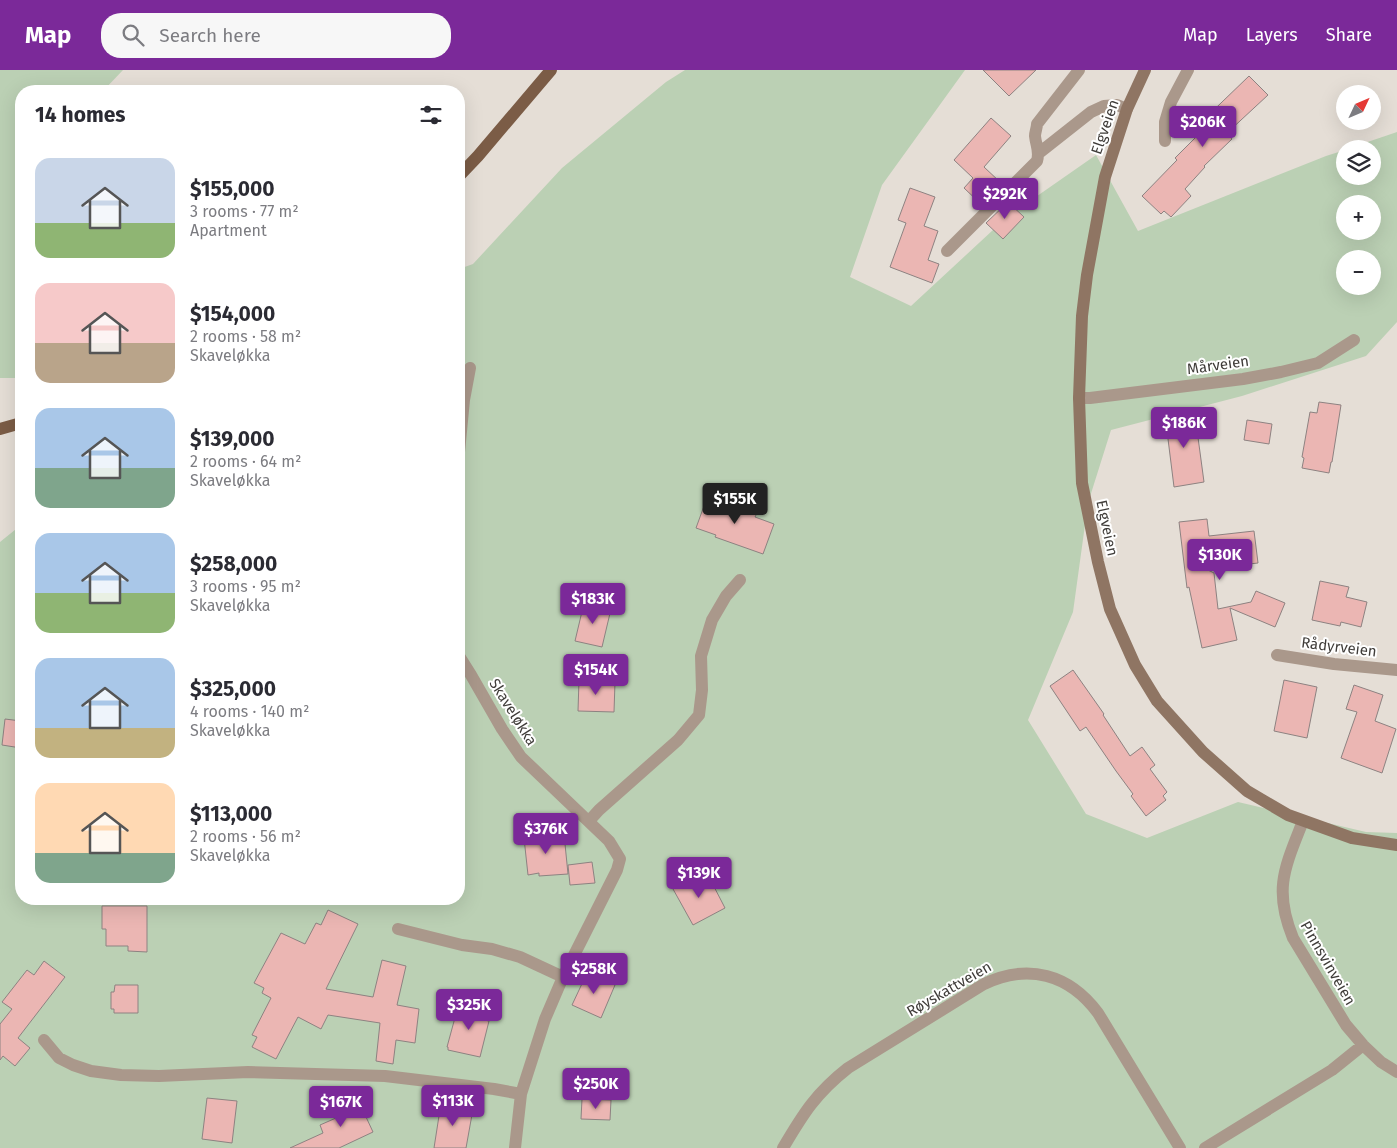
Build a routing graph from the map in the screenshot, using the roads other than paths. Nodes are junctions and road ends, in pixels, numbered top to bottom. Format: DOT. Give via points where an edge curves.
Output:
graph roads {
  1 [pos="551,70"];
  2 [pos="1079,70"];
  3 [pos="1145,70"];
  4 [pos="1188,70"];
  5 [pos="1127,109"];
  6 [pos="1165,141"];
  7 [pos="1039,153"];
  8 [pos="465,170"];
  9 [pos="947,251"];
  10 [pos="1354,340"];
  11 [pos="470,368"];
  12 [pos="465,395"];
  13 [pos="1078,398"];
  14 [pos="15,425"];
  15 [pos="0,429"];
  16 [pos="740,580"];
  17 [pos="1277,655"];
  18 [pos="465,666"];
  19 [pos="1397,670"];
  20 [pos="1304,820"];
  21 [pos="590,821"];
  22 [pos="1397,846"];
  23 [pos="398,929"];
  24 [pos="563,978"];
  25 [pos="44,1040"];
  26 [pos="1363,1045"];
  27 [pos="1397,1072"];
  28 [pos="521,1094"];
  29 [pos="515,1148"];
  30 [pos="783,1148"];
  31 [pos="1180,1148"];
  32 [pos="1205,1148"];
  1 -- 8 [label="main road"];
  2 -- 7 [label="street" via="1038,124 1035,134"];
  3 -- 5 [label="main road, Elgveien"];
  4 -- 6 [label="street" via="1171,102 1165,122"];
  5 -- 7 [label="street" via="1117,105 1104,106 1091,112"];
  5 -- 13 [label="main road, Elgveien" via="1105,177 1087,275"];
  7 -- 9 [label="street" via="1037,161"];
  10 -- 13 [label="street, Mårveien" via="1318,363 1282,372"];
  11 -- 12 [label="street"];
  13 -- 20 [label="main road, Elgveien" via="1082,483 1098,562 1110,609 1135,665 1157,701 1203,752 1247,791 1288,815"];
  14 -- 15 [label="main road"];
  16 -- 21 [label="street" via="712,620 700,656 702,690 699,714 678,740"];
  17 -- 19 [label="street, Rådyrveien"];
  18 -- 21 [label="street, Skaveløkka" via="521,757"];
  20 -- 22 [label="main road, Elgveien" via="1352,838"];
  20 -- 26 [label="street, Pinnsvinveien" via="1287,861 1282,884 1287,924 1346,1025"];
  21 -- 24 [label="street, Skaveløkka" via="609,841 620,859"];
  23 -- 24 [label="street" via="520,957"];
  24 -- 28 [label="street, Skaveløkka" via="545,1018"];
  25 -- 28 [label="street" via="59,1058 73,1065 121,1075 248,1072 385,1076"];
  26 -- 27 [label="street, Pinnsvinveien"];
  26 -- 32 [label="street" via="1332,1070"];
  28 -- 29 [label="street, Skaveløkka"];
  30 -- 31 [label="street, Røyskattveien" via="820,1093 848,1068 984,984 1023,973 1056,979 1080,992 1090,1002"];
}
